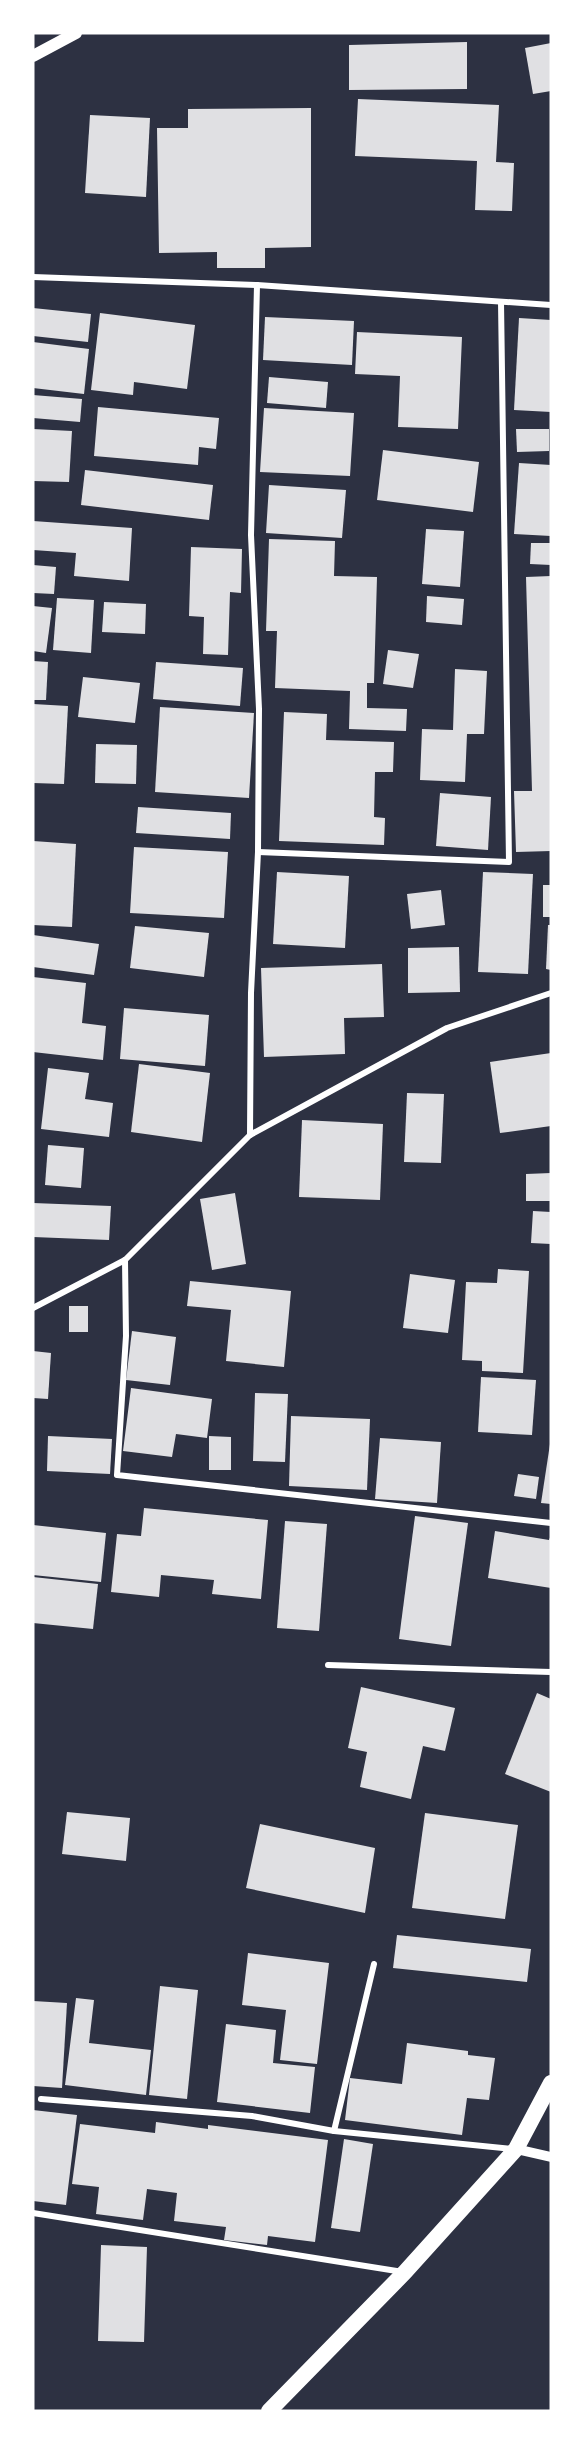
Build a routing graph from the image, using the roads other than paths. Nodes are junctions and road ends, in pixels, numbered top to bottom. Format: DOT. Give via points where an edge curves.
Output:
graph roads {
  1 [pos="76,33"];
  2 [pos="33,56"];
  3 [pos="33,277"];
  4 [pos="257,285"];
  5 [pos="501,302"];
  6 [pos="551,305"];
  7 [pos="258,852"];
  8 [pos="551,993"];
  9 [pos="250,1135"];
  10 [pos="125,1260"];
  11 [pos="33,1308"];
  12 [pos="551,1523"];
  13 [pos="328,1665"];
  14 [pos="551,1672"];
  15 [pos="374,1964"];
  16 [pos="551,2084"];
  17 [pos="41,2099"];
  18 [pos="334,2131"];
  19 [pos="516,2149"];
  20 [pos="551,2157"];
  21 [pos="33,2213"];
  22 [pos="405,2272"];
  23 [pos="269,2411"];
  1 -- 2 [label="main road"];
  3 -- 4 [label="street"];
  4 -- 5 [label="street"];
  4 -- 7 [label="street" via="251,535 259,709"];
  5 -- 6 [label="street"];
  5 -- 7 [label="street" via="509,862"];
  7 -- 9 [label="street" via="251,993"];
  8 -- 9 [label="street" via="447,1028"];
  9 -- 10 [label="street"];
  10 -- 11 [label="street"];
  10 -- 12 [label="street" via="126,1336 117,1475"];
  13 -- 14 [label="street"];
  15 -- 18 [label="street"];
  16 -- 19 [label="highway"];
  17 -- 18 [label="street" via="252,2116"];
  18 -- 19 [label="street"];
  19 -- 20 [label="street"];
  19 -- 22 [label="highway"];
  21 -- 22 [label="street"];
  22 -- 23 [label="highway"];
}
